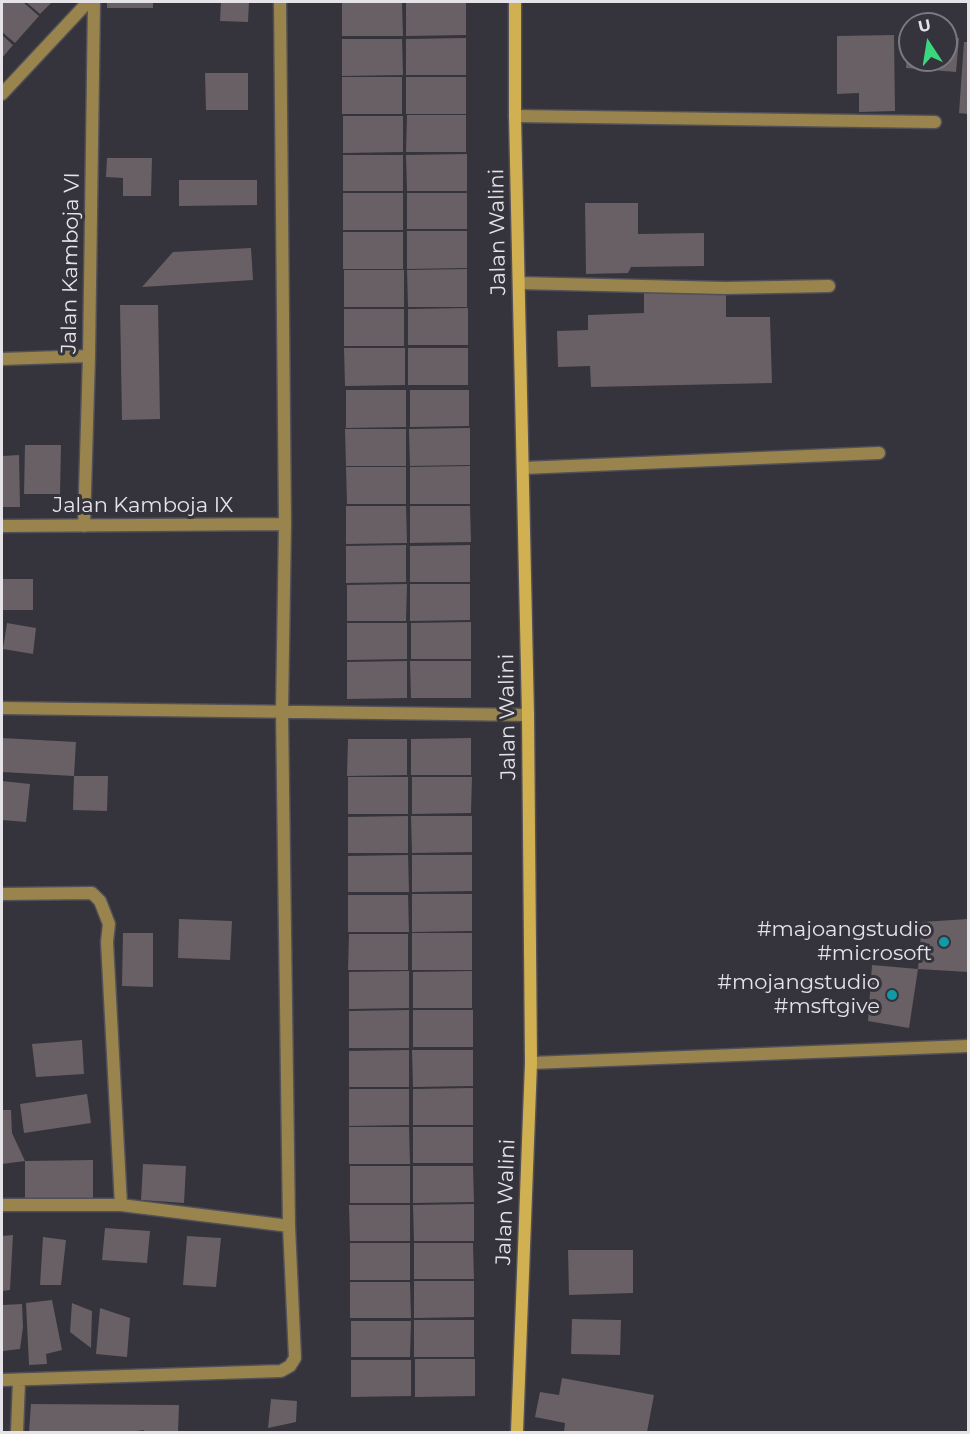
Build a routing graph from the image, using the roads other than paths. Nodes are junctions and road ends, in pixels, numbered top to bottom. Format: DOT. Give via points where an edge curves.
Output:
graph roads {
  1 [pos="88,2"];
  2 [pos="94,2"];
  3 [pos="280,2"];
  4 [pos="515,2"];
  5 [pos="2,94"];
  6 [pos="515,116"];
  7 [pos="934,122"];
  8 [pos="519,283"];
  9 [pos="829,286"];
  10 [pos="89,356"];
  11 [pos="2,359"];
  12 [pos="879,453"];
  13 [pos="522,468"];
  14 [pos="285,524"];
  15 [pos="2,526"];
  16 [pos="84,526"];
  17 [pos="2,708"];
  18 [pos="282,711"];
  19 [pos="528,715"];
  20 [pos="2,894"];
  21 [pos="969,1046"];
  22 [pos="531,1064"];
  23 [pos="2,1205"];
  24 [pos="121,1205"];
  25 [pos="289,1226"];
  26 [pos="2,1380"];
  27 [pos="19,1381"];
  28 [pos="17,1432"];
  29 [pos="517,1432"];
  1 -- 5 [label="street"];
  2 -- 10 [label="street, Jalan Kamboja VI"];
  3 -- 14 [label="street"];
  4 -- 6 [label="street, Jalan Walini"];
  6 -- 7 [label="street"];
  6 -- 8 [label="street, Jalan Walini"];
  8 -- 9 [label="street" via="725,288"];
  8 -- 13 [label="street, Jalan Walini"];
  10 -- 11 [label="street"];
  10 -- 16 [label="street, Jalan Kamboja VI"];
  12 -- 13 [label="street"];
  13 -- 19 [label="street, Jalan Walini"];
  14 -- 16 [label="street, Jalan Kamboja IX"];
  14 -- 18 [label="street"];
  15 -- 16 [label="street, Jalan Kamboja IX"];
  17 -- 18 [label="street"];
  18 -- 19 [label="street"];
  18 -- 25 [label="street"];
  19 -- 22 [label="street, Jalan Walini"];
  20 -- 24 [label="street" via="92,893 100,901 109,924"];
  21 -- 22 [label="street"];
  22 -- 29 [label="street, Jalan Walini"];
  23 -- 24 [label="street"];
  24 -- 25 [label="street"];
  25 -- 27 [label="street" via="295,1358 290,1366 281,1371"];
  26 -- 27 [label="street"];
  27 -- 28 [label="street"];
}
